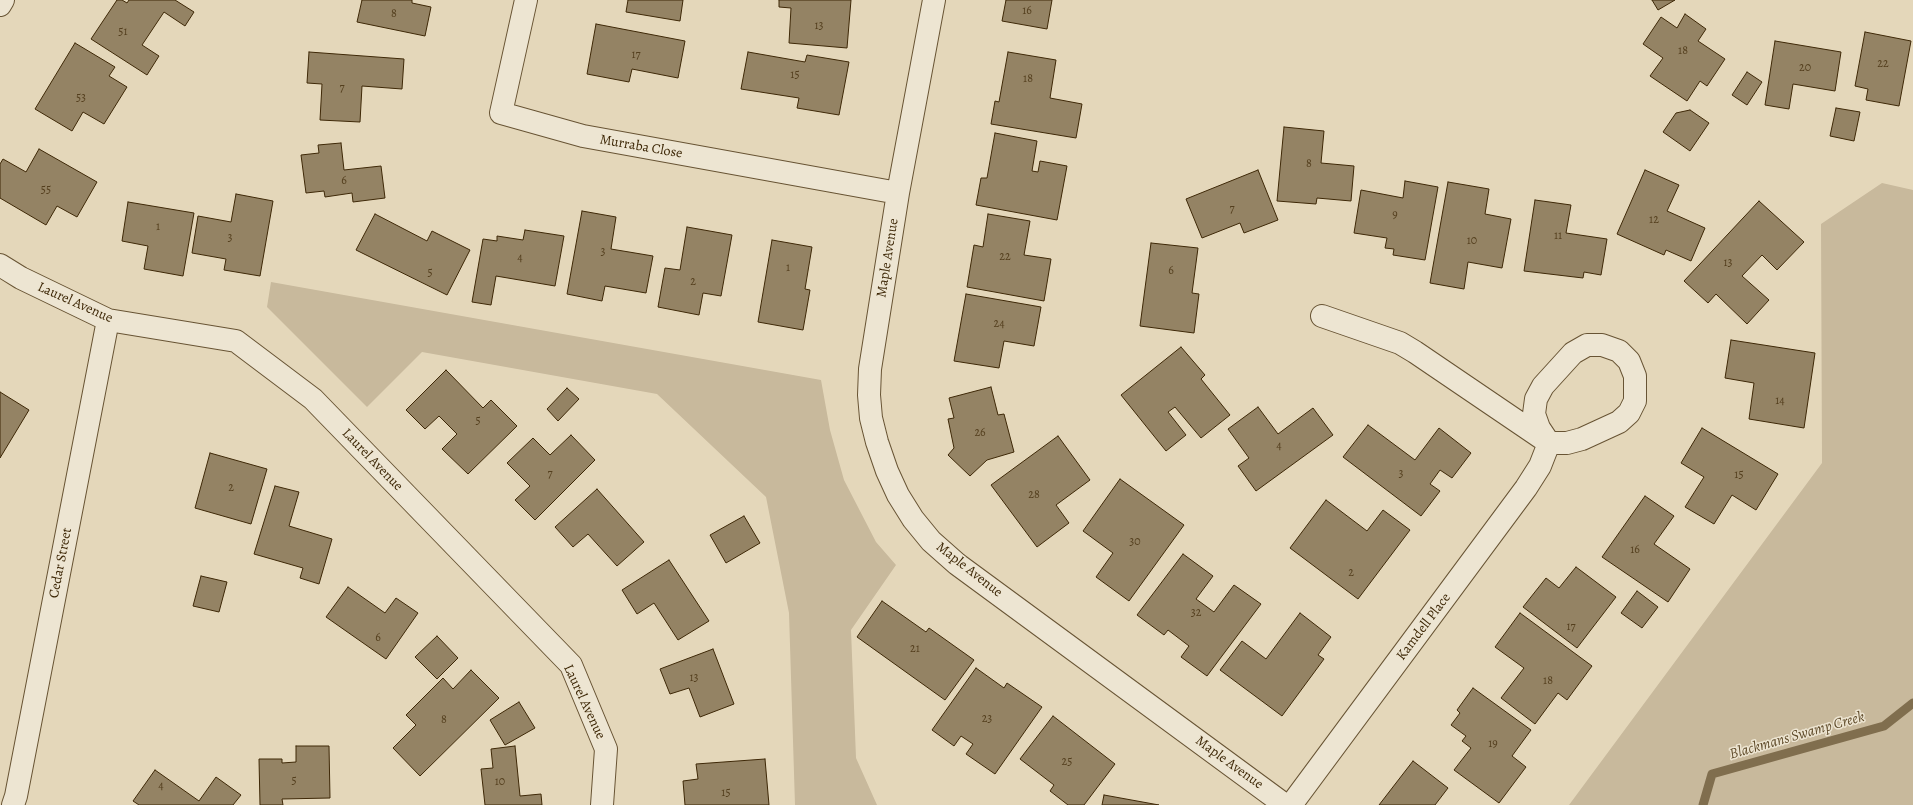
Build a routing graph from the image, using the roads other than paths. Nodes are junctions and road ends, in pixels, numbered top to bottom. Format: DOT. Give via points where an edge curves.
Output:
graph roads {
  1 [pos="3,0"];
  2 [pos="526,0"];
  3 [pos="934,0"];
  4 [pos="0,5"];
  5 [pos="898,193"];
  6 [pos="0,265"];
  7 [pos="1322,316"];
  8 [pos="108,320"];
  9 [pos="1549,443"];
  10 [pos="13,805"];
  11 [pos="602,805"];
  12 [pos="1285,805"];
  13 [pos="1290,805"];
  1 -- 4 [label="street"];
  2 -- 5 [label="street, Murraba Close" via="500,113 583,136"];
  3 -- 5 [label="street, Maple Avenue"];
  5 -- 12 [label="street, Maple Avenue" via="870,369 869,394 877,442 887,471 913,519 931,541 957,564"];
  6 -- 8 [label="street, Laurel Avenue" via="21,278"];
  7 -- 9 [label="street" via="1405,346"];
  8 -- 10 [label="street, Cedar Street"];
  8 -- 11 [label="street, Laurel Avenue" via="236,341 313,399 570,665 606,749"];
  9 -- 9 [label="street" via="1538,428 1534,414 1536,399 1543,386 1573,353 1587,345 1602,345 1619,351 1629,361 1636,376 1636,401 1629,413 1619,422 1582,439 1567,443"];
  9 -- 13 [label="street, Kamdell Place" via="1540,466 1526,488"];
}
